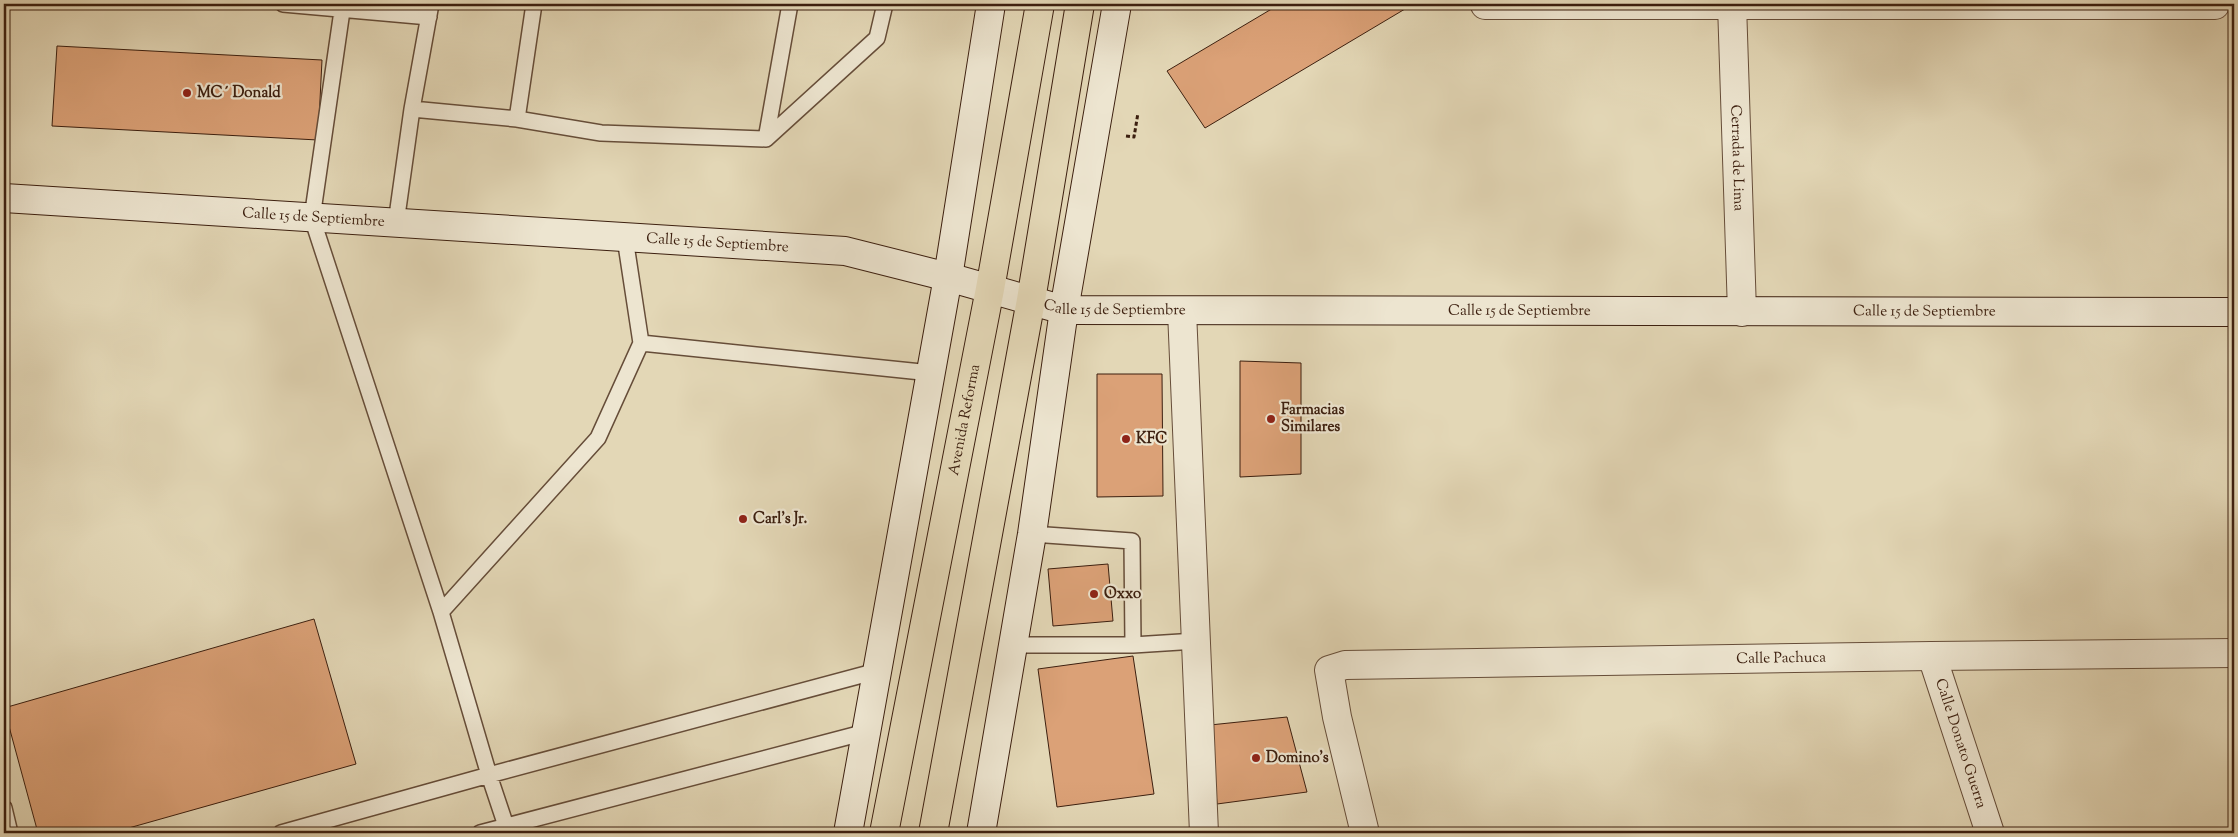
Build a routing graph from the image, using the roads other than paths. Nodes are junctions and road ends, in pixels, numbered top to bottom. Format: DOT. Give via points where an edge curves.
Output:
graph roads {
  1 [pos="283,4"];
  2 [pos="534,4"];
  3 [pos="790,4"];
  4 [pos="885,4"];
  5 [pos="991,4"];
  6 [pos="1040,4"];
  7 [pos="1080,4"];
  8 [pos="1117,4"];
  9 [pos="1732,4"];
  10 [pos="1485,5"];
  11 [pos="2215,5"];
  12 [pos="342,7"];
  13 [pos="430,10"];
  14 [pos="412,109"];
  15 [pos="517,119"];
  16 [pos="766,139"];
  17 [pos="4,198"];
  18 [pos="312,218"];
  19 [pos="396,223"];
  20 [pos="625,238"];
  21 [pos="948,277"];
  22 [pos="990,289"];
  23 [pos="1031,300"];
  24 [pos="1064,310"];
  25 [pos="1182,311"];
  26 [pos="1742,312"];
  27 [pos="2234,312"];
  28 [pos="641,343"];
  29 [pos="931,373"];
  30 [pos="1032,534"];
  31 [pos="441,612"];
  32 [pos="1196,641"];
  33 [pos="1013,645"];
  34 [pos="1133,645"];
  35 [pos="2234,653"];
  36 [pos="1932,656"];
  37 [pos="877,671"];
  38 [pos="866,732"];
  39 [pos="489,775"];
  40 [pos="506,826"];
  41 [pos="281,833"];
  42 [pos="480,833"];
  43 [pos="848,833"];
  44 [pos="884,833"];
  45 [pos="933,833"];
  46 [pos="981,833"];
  47 [pos="1204,833"];
  48 [pos="1365,833"];
  49 [pos="1990,833"];
  1 -- 12 [label="lane"];
  2 -- 15 [label="lane"];
  3 -- 16 [label="lane"];
  4 -- 16 [label="lane" via="877,38"];
  5 -- 21 [label="street"];
  6 -- 22 [label="main road, Avenida Reforma"];
  7 -- 23 [label="main road"];
  8 -- 24 [label="street"];
  9 -- 10 [label="street"];
  9 -- 11 [label="street"];
  9 -- 26 [label="street, Cerrada de Lima"];
  12 -- 13 [label="lane"];
  12 -- 18 [label="lane"];
  13 -- 14 [label="lane"];
  14 -- 15 [label="lane"];
  14 -- 19 [label="lane"];
  15 -- 16 [label="lane" via="601,133"];
  17 -- 18 [label="street, Calle 15 de Septiembre"];
  18 -- 19 [label="street, Calle 15 de Septiembre"];
  18 -- 31 [label="lane"];
  19 -- 20 [label="street, Calle 15 de Septiembre"];
  20 -- 21 [label="street, Calle 15 de Septiembre" via="846,251"];
  20 -- 28 [label="lane"];
  21 -- 22 [label="street, Calle 15 de Septiembre"];
  21 -- 29 [label="street"];
  22 -- 23 [label="street, Calle 15 de Septiembre"];
  22 -- 44 [label="main road, Avenida Reforma"];
  23 -- 24 [label="street, Calle 15 de Septiembre"];
  23 -- 45 [label="main road"];
  24 -- 25 [label="street, Calle 15 de Septiembre"];
  24 -- 30 [label="street"];
  25 -- 26 [label="street, Calle 15 de Septiembre"];
  25 -- 32 [label="street"];
  26 -- 27 [label="street, Calle 15 de Septiembre"];
  28 -- 29 [label="lane"];
  28 -- 31 [label="lane" via="598,438"];
  29 -- 37 [label="street"];
  30 -- 33 [label="street"];
  30 -- 34 [label="lane" via="1132,541"];
  31 -- 39 [label="lane"];
  32 -- 34 [label="lane"];
  32 -- 47 [label="street"];
  33 -- 34 [label="lane"];
  33 -- 46 [label="street"];
  35 -- 36 [label="street, Calle Pachuca"];
  36 -- 48 [label="street, Calle Pachuca" via="1345,665 1329,670"];
  36 -- 49 [label="street, Calle Donato Guerra"];
  37 -- 38 [label="street"];
  37 -- 39 [label="lane"];
  38 -- 40 [label="lane"];
  38 -- 43 [label="street"];
  39 -- 40 [label="lane"];
  39 -- 41 [label="lane"];
  40 -- 42 [label="lane"];
}
